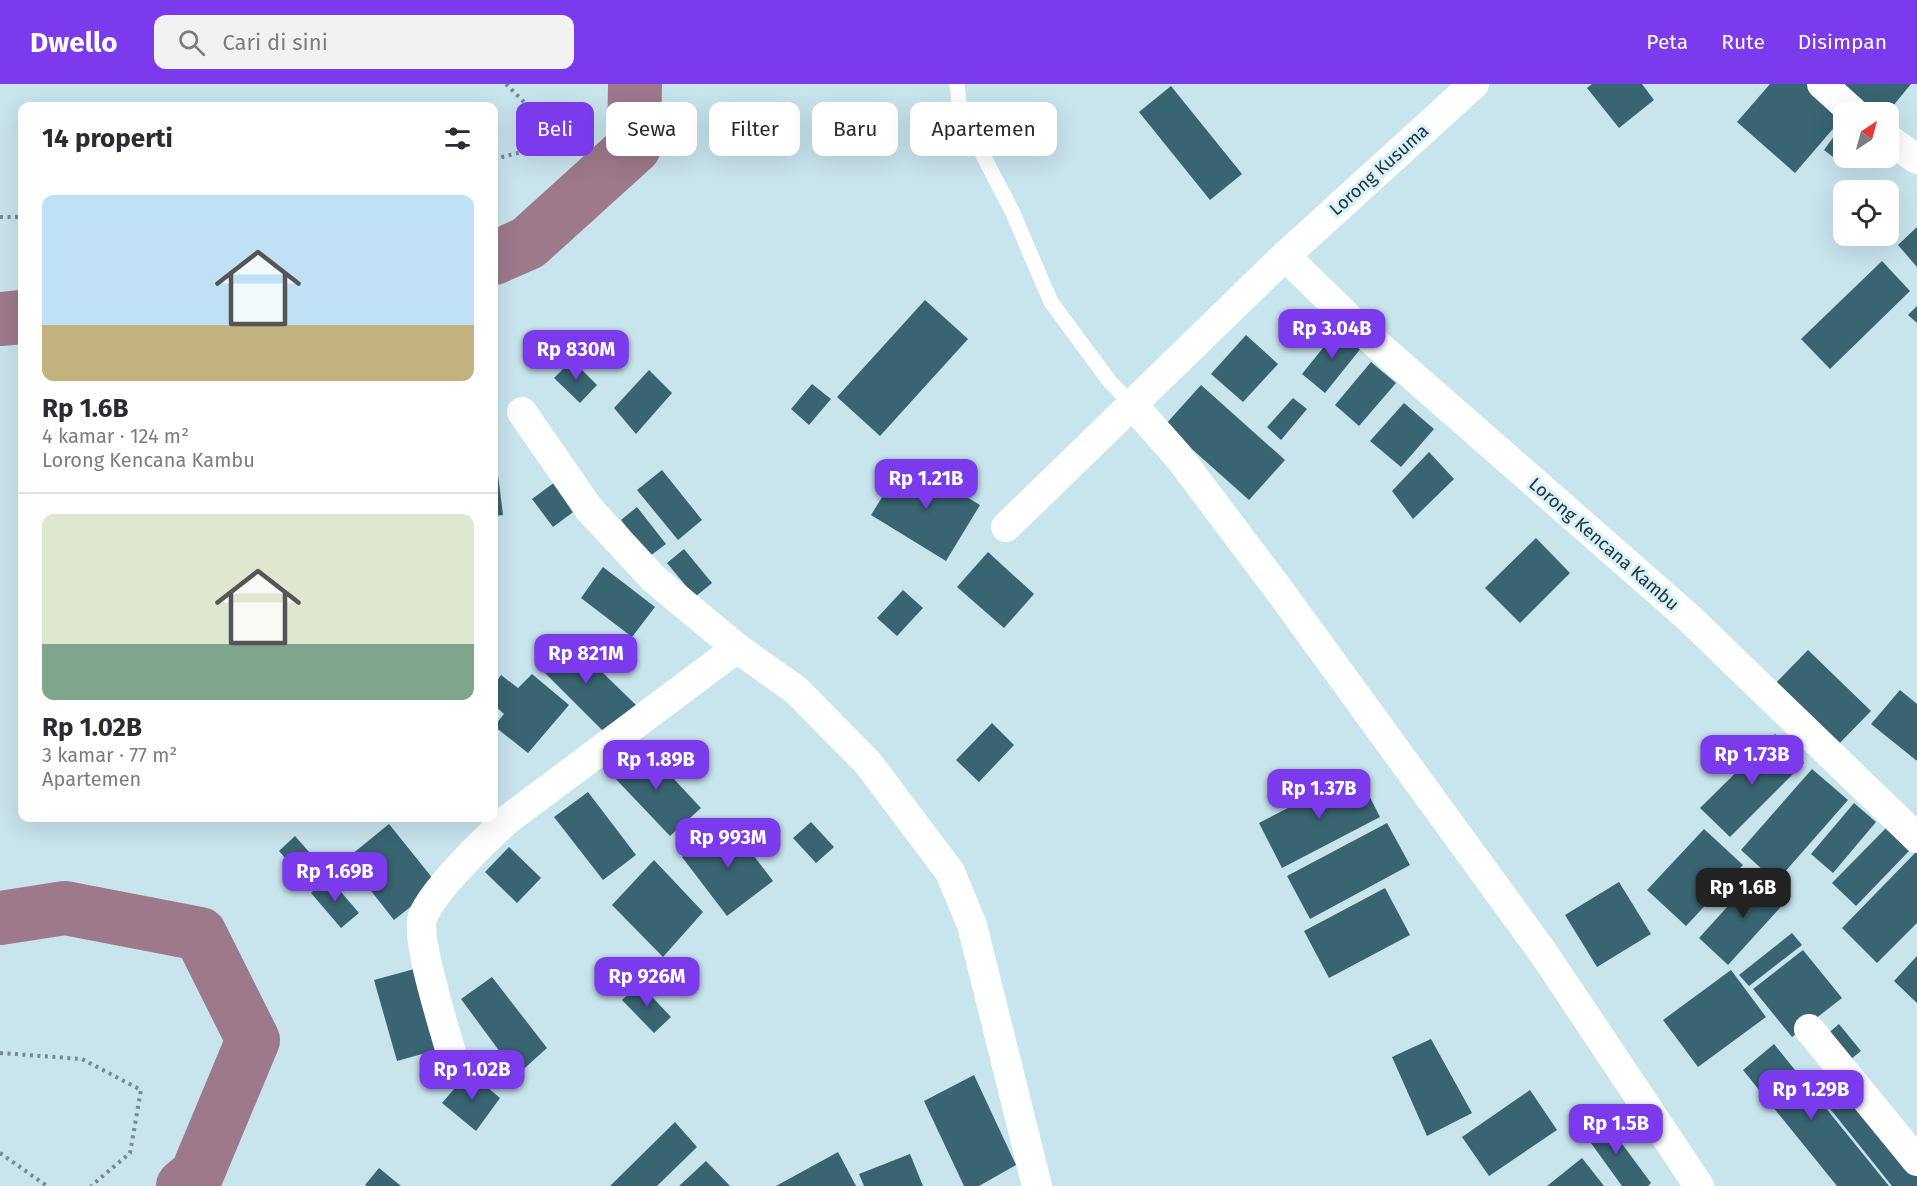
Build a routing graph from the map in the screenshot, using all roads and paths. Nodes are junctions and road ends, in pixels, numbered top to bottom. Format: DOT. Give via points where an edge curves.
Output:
graph roads {
  1 [pos="506,84"];
  2 [pos="957,84"];
  3 [pos="1474,84"];
  4 [pos="1822,84"];
  5 [pos="1842,102"];
  6 [pos="1899,147"];
  7 [pos="498,158"];
  8 [pos="1917,159"];
  9 [pos="0,217"];
  10 [pos="18,217"];
  11 [pos="1285,256"];
  12 [pos="1132,404"];
  13 [pos="522,412"];
  14 [pos="1006,527"];
  15 [pos="737,648"];
  16 [pos="1917,838"];
  17 [pos="1809,1029"];
  18 [pos="0,1053"];
  19 [pos="455,1067"];
  20 [pos="0,1153"];
  21 [pos="1917,1161"];
  22 [pos="47,1186"];
  23 [pos="91,1186"];
  24 [pos="1037,1186"];
  25 [pos="1699,1186"];
  1 -- 7 [label="path" via="540,118 522,152"];
  2 -- 12 [label="lane" via="960,111 1012,211 1051,302 1110,382"];
  3 -- 11 [label="street, Lorong Kusuma"];
  4 -- 5 [label="street"];
  6 -- 8 [label="street"];
  9 -- 10 [label="path"];
  11 -- 12 [label="street, Lorong Kusuma"];
  11 -- 16 [label="street, Lorong Kencana Kambu" via="1365,334 1688,617"];
  12 -- 14 [label="street, Lorong Kusuma"];
  12 -- 25 [label="street" via="1178,456 1279,590 1537,945"];
  13 -- 15 [label="street" via="589,509 654,579"];
  15 -- 19 [label="street" via="507,820 432,901 422,917 423,945"];
  15 -- 24 [label="street" via="796,690 868,763 950,872 972,925"];
  17 -- 21 [label="street"];
  18 -- 23 [label="path" via="82,1059 141,1090 130,1153"];
  20 -- 22 [label="path"];
}
